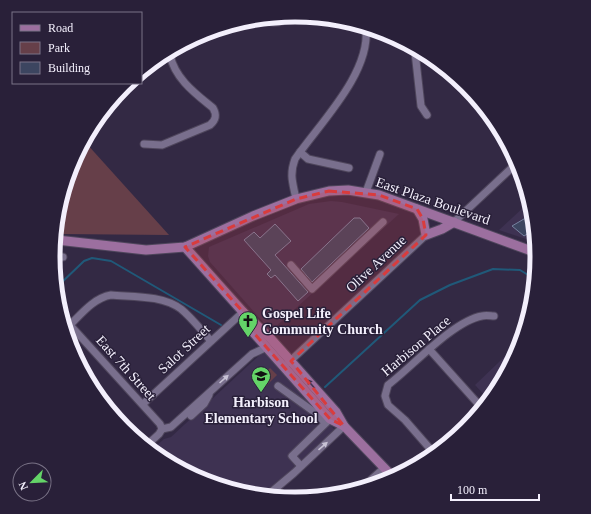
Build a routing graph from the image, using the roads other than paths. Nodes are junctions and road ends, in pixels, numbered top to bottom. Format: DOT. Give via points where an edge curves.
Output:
graph roads {
  1 [pos="366,33"];
  2 [pos="416,55"];
  3 [pos="171,58"];
  4 [pos="427,115"];
  5 [pos="144,144"];
  6 [pos="300,152"];
  7 [pos="380,154"];
  8 [pos="513,167"];
  9 [pos="349,168"];
  10 [pos="366,192"];
  11 [pos="296,199"];
  12 [pos="418,209"];
  13 [pos="383,222"];
  14 [pos="454,222"];
  15 [pos="426,235"];
  16 [pos="61,240"];
  17 [pos="185,247"];
  18 [pos="530,250"];
  19 [pos="291,265"];
  20 [pos="243,312"];
  21 [pos="494,316"];
  22 [pos="71,324"];
  23 [pos="71,326"];
  24 [pos="211,341"];
  25 [pos="267,347"];
  26 [pos="429,349"];
  27 [pos="288,364"];
  28 [pos="278,386"];
  29 [pos="142,404"];
  30 [pos="478,404"];
  31 [pos="327,421"];
  32 [pos="344,426"];
  33 [pos="162,429"];
  34 [pos="150,442"];
  35 [pos="430,449"];
  36 [pos="301,466"];
  37 [pos="384,468"];
  38 [pos="388,472"];
  39 [pos="370,480"];
  40 [pos="273,491"];
  1 -- 6 [label="street" via="365,50 350,86"];
  2 -- 4 [label="street" via="421,106"];
  3 -- 5 [label="street" via="177,72 191,90 216,112 215,121 162,145"];
  6 -- 9 [label="street" via="308,159"];
  6 -- 11 [label="street" via="291,170"];
  7 -- 10 [label="street"];
  8 -- 14 [label="street"];
  10 -- 11 [label="main road, East Plaza Boulevard" via="329,191"];
  10 -- 12 [label="main road, East Plaza Boulevard" via="379,194"];
  11 -- 17 [label="main road, East Plaza Boulevard"];
  12 -- 14 [label="main road, East Plaza Boulevard"];
  12 -- 15 [label="main road"];
  13 -- 19 [label="street" via="312,289"];
  14 -- 15 [label="main road"];
  14 -- 18 [label="main road, East Plaza Boulevard"];
  15 -- 27 [label="street, Olive Avenue"];
  16 -- 17 [label="main road" via="146,250"];
  17 -- 20 [label="main road"];
  20 -- 24 [label="street, Salot Street"];
  20 -- 25 [label="main road" via="244,322"];
  20 -- 27 [label="main road" via="262,329"];
  21 -- 26 [label="street, Harbison Place" via="482,316 462,324"];
  22 -- 24 [label="street, East 7th Street" via="104,296 156,300 182,309"];
  23 -- 29 [label="street, East 7th Street"];
  24 -- 29 [label="street, Salot Street"];
  25 -- 27 [label="main road"];
  33 -- 25 [label="street, one-way" via="171,427 252,354"];
  26 -- 30 [label="street"];
  26 -- 35 [label="street, Harbison Place" via="388,385 385,396 390,407"];
  27 -- 31 [label="main road"];
  32 -- 27 [label="main road, one-way" via="336,412"];
  28 -- 31 [label="street"];
  29 -- 33 [label="street, East 7th Street"];
  31 -- 32 [label="main road"];
  31 -- 36 [label="street" via="292,456"];
  36 -- 32 [label="street, one-way"];
  32 -- 37 [label="main road"];
  33 -- 34 [label="street"];
  36 -- 40 [label="street"];
  37 -- 38 [label="main road"];
  37 -- 39 [label="street"];
}
